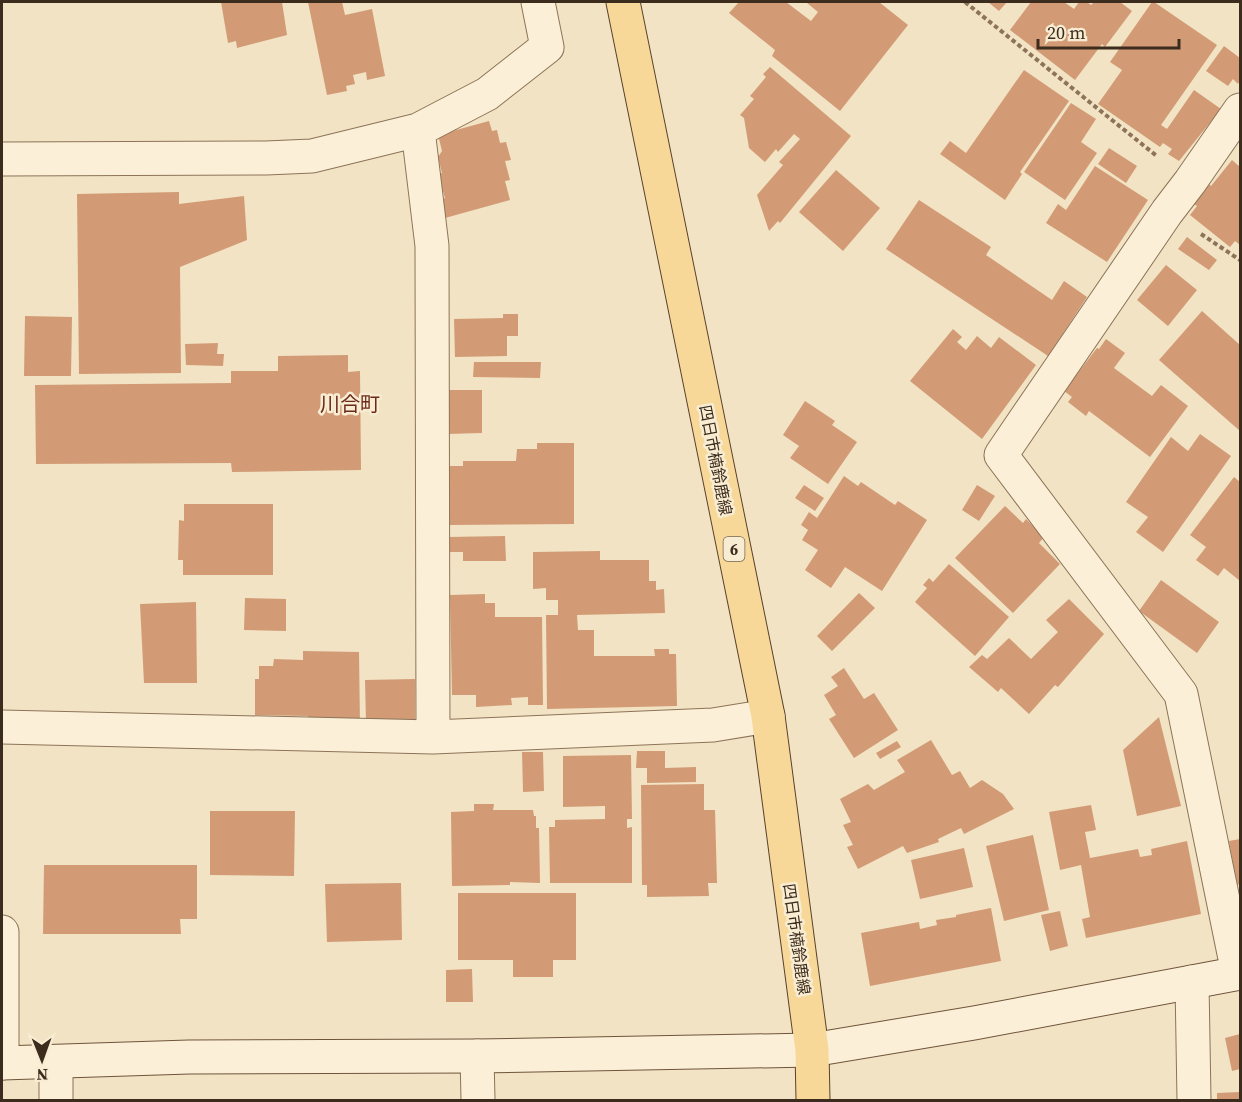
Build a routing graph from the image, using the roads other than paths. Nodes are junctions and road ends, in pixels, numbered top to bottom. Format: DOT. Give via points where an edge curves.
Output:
graph roads {
  1 [pos="538,2"];
  2 [pos="623,2"];
  3 [pos="1240,110"];
  4 [pos="418,130"];
  5 [pos="2,159"];
  6 [pos="768,716"];
  7 [pos="2,727"];
  8 [pos="433,737"];
  9 [pos="2,932"];
  10 [pos="1239,973"];
  11 [pos="1192,982"];
  12 [pos="812,1050"];
  13 [pos="477,1056"];
  14 [pos="56,1062"];
  15 [pos="2,1063"];
  16 [pos="56,1101"];
  17 [pos="478,1101"];
  18 [pos="813,1101"];
  19 [pos="1194,1101"];
  1 -- 4 [label="street" via="547,47 487,94"];
  2 -- 6 [label="main road, 四日市楠鈴鹿線 / 6"];
  3 -- 10 [label="street" via="1001,454 1181,694"];
  4 -- 5 [label="street" via="312,156"];
  4 -- 8 [label="street" via="432,246"];
  6 -- 8 [label="street" via="713,725"];
  6 -- 12 [label="main road, 四日市楠鈴鹿線 / 6"];
  7 -- 8 [label="street"];
  9 -- 15 [label="street"];
  10 -- 11 [label="street"];
  11 -- 12 [label="street"];
  11 -- 19 [label="street"];
  12 -- 13 [label="street"];
  12 -- 18 [label="main road, 四日市楠鈴鹿線 / 6"];
  13 -- 14 [label="street" via="189,1057"];
  13 -- 17 [label="street"];
  14 -- 15 [label="street"];
  14 -- 16 [label="street"];
}
